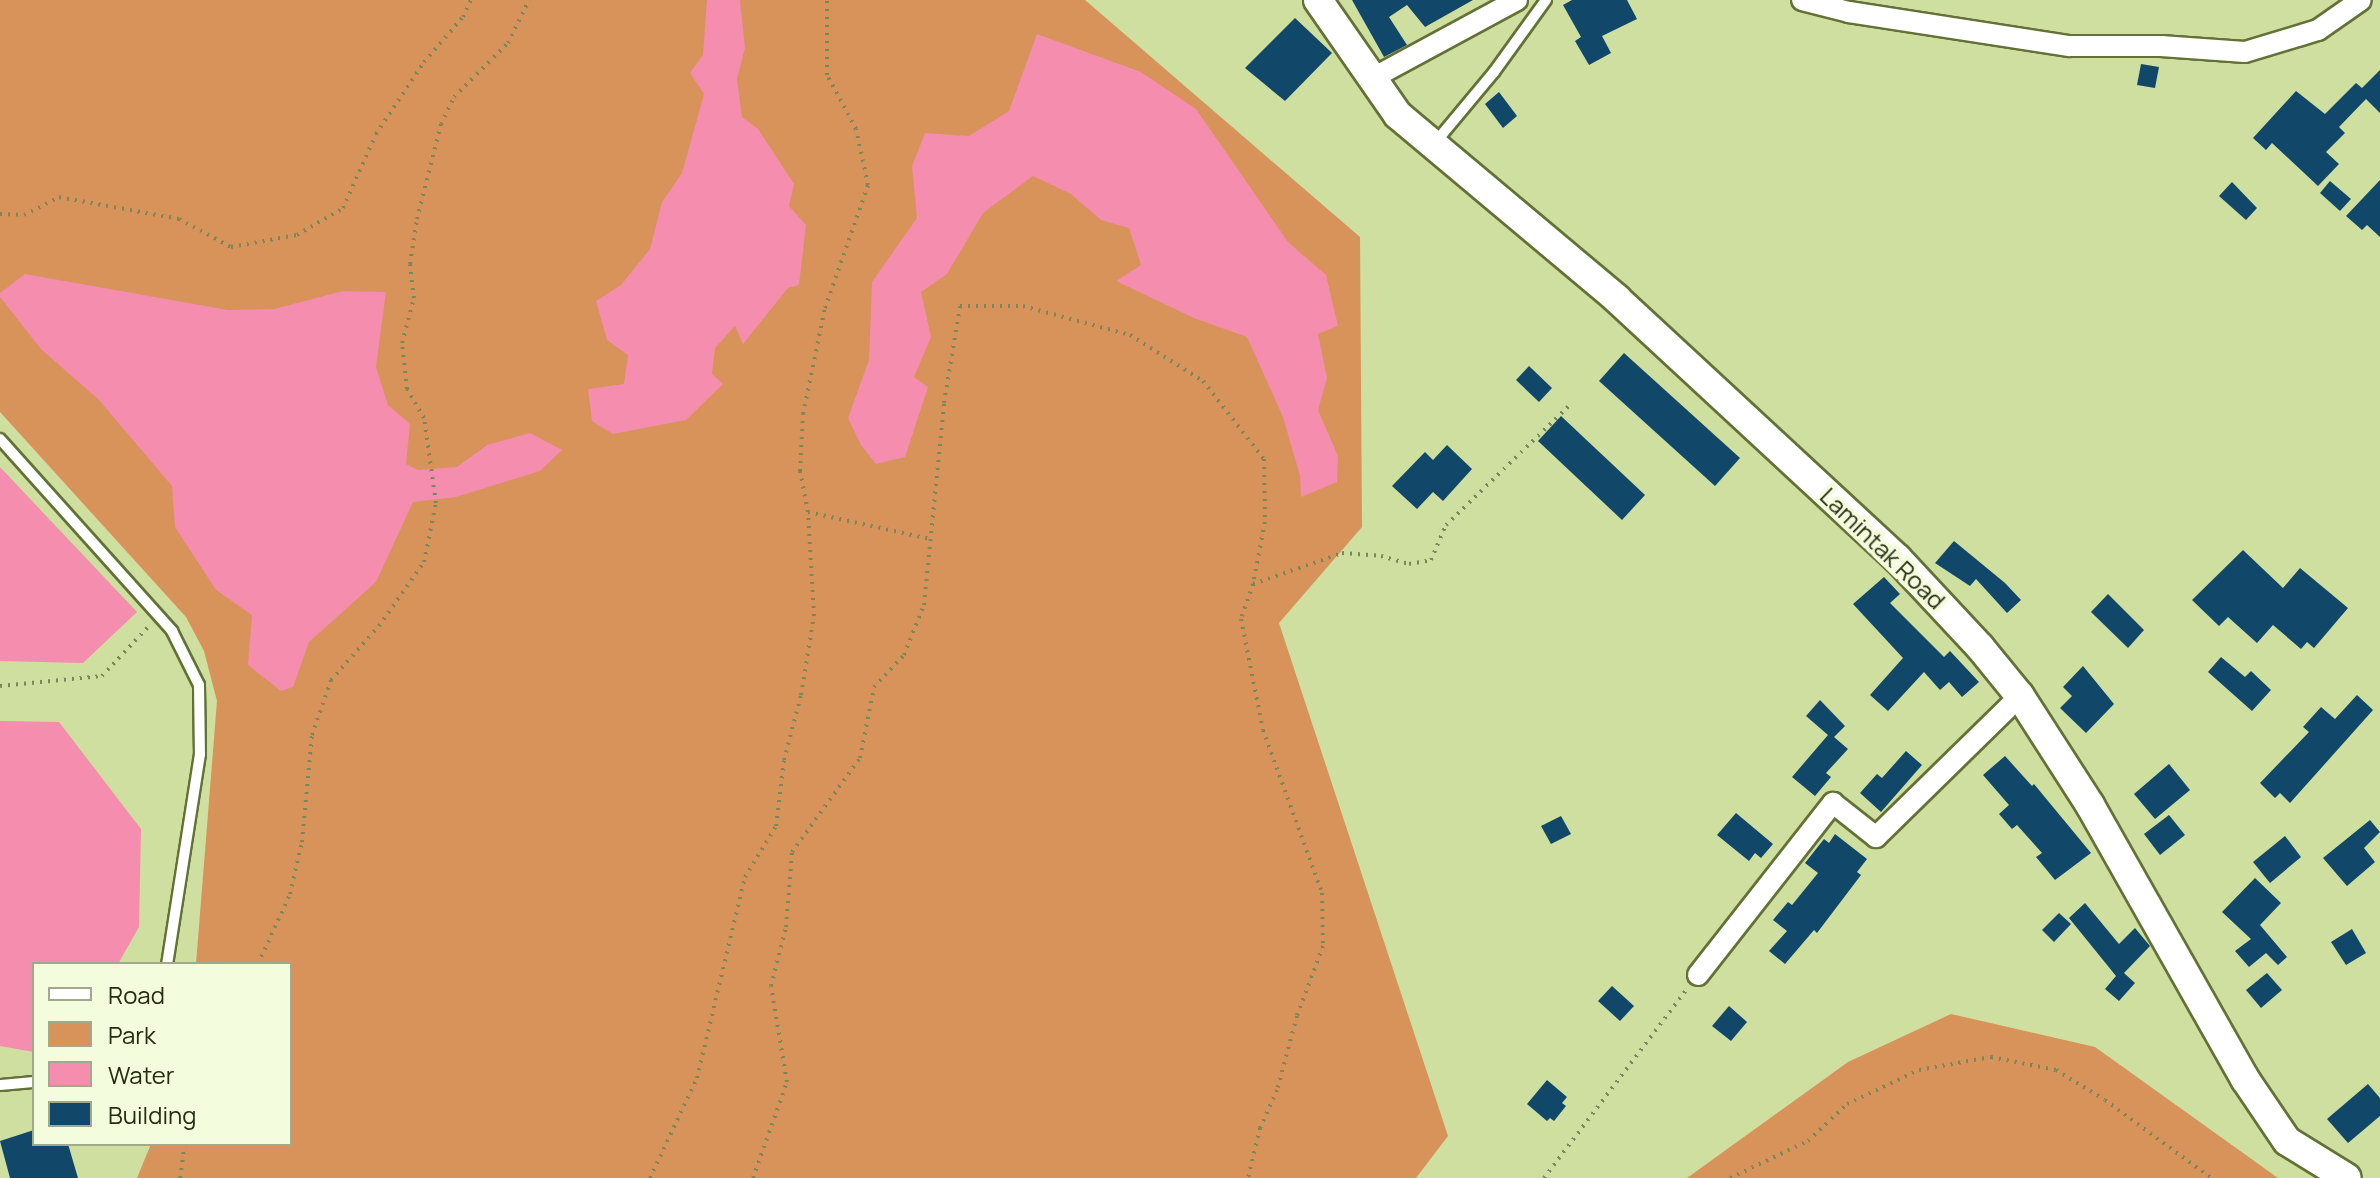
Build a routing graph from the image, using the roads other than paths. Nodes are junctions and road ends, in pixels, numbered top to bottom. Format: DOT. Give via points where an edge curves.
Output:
graph roads {
  1 [pos="1318,0"];
  2 [pos="1517,0"];
  3 [pos="1546,0"];
  4 [pos="1802,0"];
  5 [pos="2361,0"];
  6 [pos="1371,79"];
  7 [pos="1434,145"];
  8 [pos="0,439"];
  9 [pos="2020,696"];
  10 [pos="167,962"];
  11 [pos="1698,975"];
  12 [pos="32,1082"];
  13 [pos="0,1085"];
  14 [pos="2347,1178"];
  1 -- 6 [label="main road, Lamintak Road"];
  2 -- 6 [label="street"];
  3 -- 7 [label="lane"];
  4 -- 5 [label="street" via="2069,46 2245,52 2318,30"];
  6 -- 7 [label="main road, Lamintak Road" via="1398,115"];
  7 -- 9 [label="main road, Lamintak Road" via="1617,299 1897,558"];
  8 -- 10 [label="lane" via="172,631 199,685 200,754"];
  9 -- 11 [label="street" via="1876,837 1833,803"];
  9 -- 14 [label="main road, Lamintak Road" via="2090,805 2245,1079 2287,1141"];
  12 -- 13 [label="lane"];
}
